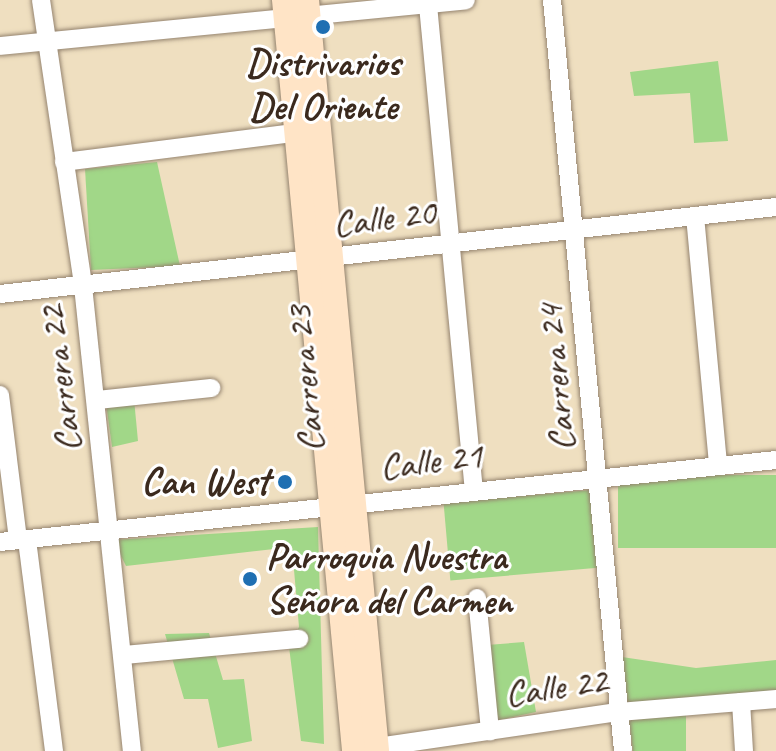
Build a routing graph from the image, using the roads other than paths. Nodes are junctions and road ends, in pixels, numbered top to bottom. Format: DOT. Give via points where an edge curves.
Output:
graph roads {
  1 [pos="41,0"];
  2 [pos="466,0"];
  3 [pos="552,0"];
  4 [pos="428,5"];
  5 [pos="296,8"];
  6 [pos="48,41"];
  7 [pos="0,46"];
  8 [pos="295,133"];
  9 [pos="64,162"];
  10 [pos="776,207"];
  11 [pos="695,216"];
  12 [pos="578,228"];
  13 [pos="450,244"];
  14 [pos="319,261"];
  15 [pos="83,286"];
  16 [pos="0,294"];
  17 [pos="211,388"];
  18 [pos="0,395"];
  19 [pos="97,400"];
  20 [pos="776,460"];
  21 [pos="718,466"];
  22 [pos="598,476"];
  23 [pos="474,489"];
  24 [pos="342,506"];
  25 [pos="113,531"];
  26 [pos="15,541"];
  27 [pos="477,598"];
  28 [pos="299,639"];
  29 [pos="125,655"];
  30 [pos="776,699"];
  31 [pos="741,702"];
  32 [pos="619,712"];
  33 [pos="490,731"];
  34 [pos="366,750"];
  35 [pos="54,751"];
  36 [pos="132,751"];
  37 [pos="345,751"];
  38 [pos="623,751"];
  39 [pos="744,751"];
  1 -- 6 [label="street, Carrera 22"];
  2 -- 4 [label="street"];
  3 -- 12 [label="street, Carrera 24"];
  4 -- 5 [label="street"];
  4 -- 13 [label="street"];
  5 -- 6 [label="street"];
  5 -- 8 [label="street, Carrera 23"];
  5 -- 14 [label="street, Carrera 23"];
  6 -- 7 [label="street"];
  6 -- 9 [label="street, Carrera 22"];
  8 -- 9 [label="street"];
  8 -- 14 [label="street, Carrera 23"];
  9 -- 15 [label="street, Carrera 22"];
  10 -- 11 [label="street, Calle 20"];
  11 -- 12 [label="street, Calle 20"];
  11 -- 21 [label="street"];
  12 -- 13 [label="street, Calle 20"];
  12 -- 22 [label="street, Carrera 24"];
  13 -- 14 [label="street, Calle 20"];
  13 -- 23 [label="street"];
  14 -- 15 [label="street, Calle 20"];
  14 -- 24 [label="street, Carrera 23"];
  15 -- 16 [label="street, Calle 20"];
  15 -- 19 [label="street, Carrera 22"];
  17 -- 19 [label="street"];
  18 -- 26 [label="street"];
  19 -- 25 [label="street, Carrera 22"];
  20 -- 21 [label="street, Calle 21"];
  21 -- 22 [label="street, Calle 21"];
  22 -- 23 [label="street, Calle 21"];
  22 -- 32 [label="street, Carrera 24"];
  23 -- 24 [label="street, Calle 21"];
  24 -- 25 [label="street, Calle 21"];
  24 -- 34 [label="street, Carrera 23"];
  25 -- 26 [label="street, Calle 21"];
  25 -- 29 [label="street, Carrera 22"];
  26 -- 35 [label="street"];
  27 -- 33 [label="street"];
  28 -- 29 [label="street"];
  29 -- 36 [label="street, Carrera 22"];
  30 -- 31 [label="street, Calle 22"];
  31 -- 32 [label="street, Calle 22"];
  31 -- 39 [label="street"];
  32 -- 33 [label="street, Calle 22"];
  32 -- 38 [label="street, Carrera 24"];
  33 -- 34 [label="street, Calle 22"];
  34 -- 37 [label="street, Calle 22"];
}
